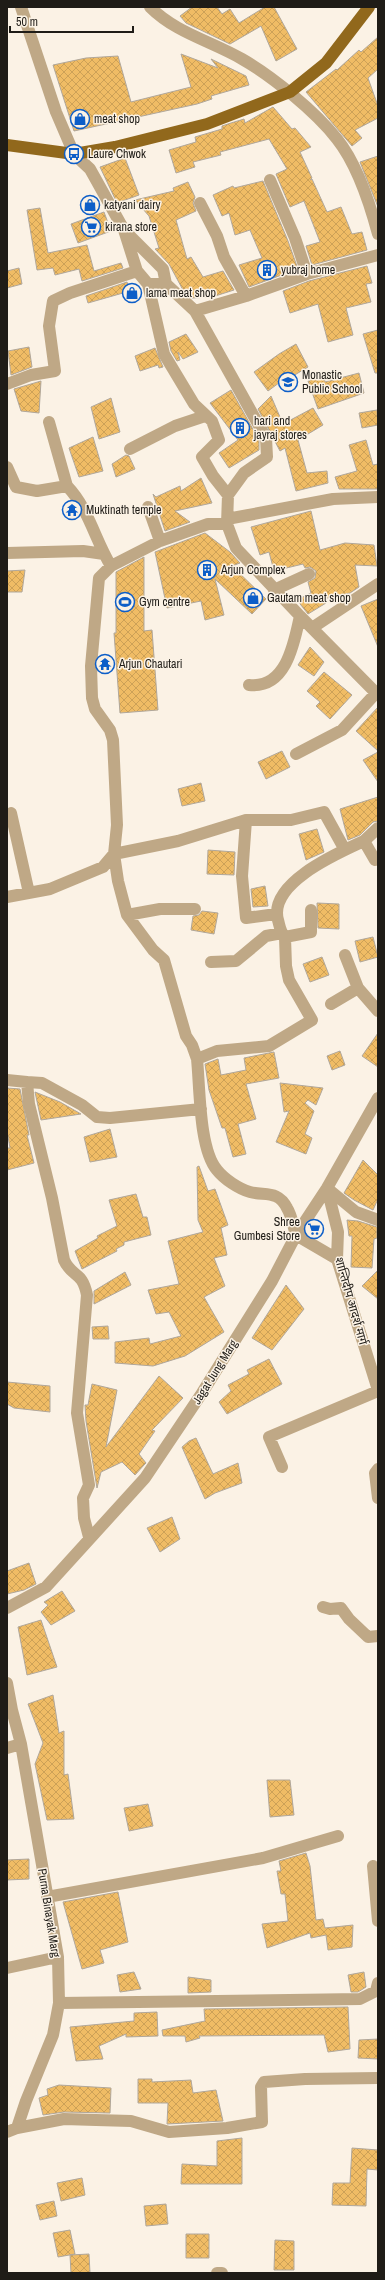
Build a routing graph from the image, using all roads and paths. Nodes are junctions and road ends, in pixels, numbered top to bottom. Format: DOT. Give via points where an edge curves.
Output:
graph roads {
  1 [pos="21,7"];
  2 [pos="150,7"];
  3 [pos="369,7"];
  4 [pos="290,92"];
  5 [pos="7,145"];
  6 [pos="74,154"];
  7 [pos="270,180"];
  8 [pos="200,203"];
  9 [pos="124,230"];
  10 [pos="378,234"];
  11 [pos="378,255"];
  12 [pos="137,271"];
  13 [pos="307,274"];
  14 [pos="148,284"];
  15 [pos="166,284"];
  16 [pos="246,296"];
  17 [pos="195,310"];
  18 [pos="7,384"];
  19 [pos="205,416"];
  20 [pos="49,422"];
  21 [pos="130,449"];
  22 [pos="7,467"];
  23 [pos="67,486"];
  24 [pos="228,495"];
  25 [pos="378,497"];
  26 [pos="148,507"];
  27 [pos="227,522"];
  28 [pos="160,541"];
  29 [pos="7,553"];
  30 [pos="104,554"];
  31 [pos="111,566"];
  32 [pos="309,574"];
  33 [pos="378,584"];
  34 [pos="274,590"];
  35 [pos="300,616"];
  36 [pos="312,628"];
  37 [pos="249,685"];
  38 [pos="377,694"];
  39 [pos="296,754"];
  40 [pos="11,813"];
  41 [pos="246,820"];
  42 [pos="378,828"];
  43 [pos="364,841"];
  44 [pos="345,850"];
  45 [pos="114,854"];
  46 [pos="375,860"];
  47 [pos="29,893"];
  48 [pos="7,897"];
  49 [pos="195,909"];
  50 [pos="312,910"];
  51 [pos="276,914"];
  52 [pos="127,915"];
  53 [pos="284,935"];
  54 [pos="345,955"];
  55 [pos="211,962"];
  56 [pos="358,988"];
  57 [pos="331,1004"];
  58 [pos="378,1011"];
  59 [pos="197,1059"];
  60 [pos="7,1080"];
  61 [pos="27,1082"];
  62 [pos="378,1098"];
  63 [pos="201,1109"];
  64 [pos="326,1188"];
  65 [pos="378,1220"];
  66 [pos="296,1235"];
  67 [pos="337,1259"];
  68 [pos="378,1390"];
  69 [pos="282,1468"];
  70 [pos="378,1469"];
  71 [pos="378,1495"];
  72 [pos="89,1537"];
  73 [pos="322,1607"];
  74 [pos="7,1608"];
  75 [pos="378,1636"];
  76 [pos="7,1683"];
  77 [pos="21,1744"];
  78 [pos="7,1748"];
  79 [pos="338,1836"];
  80 [pos="373,1866"];
  81 [pos="47,1897"];
  82 [pos="378,1921"];
  83 [pos="58,1958"];
  84 [pos="7,1968"];
  85 [pos="378,1983"];
  86 [pos="59,2003"];
  87 [pos="378,2078"];
  88 [pos="12,2130"];
  89 [pos="217,2273"];
  90 [pos="221,2273"];
  1 -- 6 [label="street" via="56,112"];
  2 -- 4 [label="street" via="168,22 242,59"];
  3 -- 4 [label="main road" via="326,63"];
  4 -- 6 [label="main road" via="208,124 115,147"];
  4 -- 10 [label="street" via="337,140 371,208"];
  5 -- 6 [label="main road"];
  6 -- 9 [label="street" via="90,169"];
  7 -- 13 [label="street" via="295,238"];
  8 -- 16 [label="street" via="217,236 224,257"];
  9 -- 12 [label="street"];
  9 -- 15 [label="street" via="163,269"];
  11 -- 13 [label="street"];
  12 -- 14 [label="street"];
  12 -- 18 [label="street" via="70,292 53,301 49,326 55,371"];
  13 -- 16 [label="street"];
  14 -- 15 [label="street"];
  14 -- 19 [label="street" via="164,354 194,404"];
  15 -- 17 [label="street"];
  16 -- 17 [label="street"];
  17 -- 24 [label="street" via="266,438 267,457 244,473"];
  19 -- 21 [label="street" via="175,426"];
  19 -- 24 [label="street" via="212,421 219,440 202,457 212,476"];
  20 -- 23 [label="street"];
  22 -- 23 [label="street" via="16,487 37,491"];
  23 -- 30 [label="street" via="82,504"];
  24 -- 27 [label="street"];
  25 -- 27 [label="street" via="333,499"];
  26 -- 28 [label="street"];
  27 -- 28 [label="street" via="208,524"];
  27 -- 34 [label="street" via="236,548"];
  28 -- 31 [label="street"];
  29 -- 30 [label="street" via="83,551"];
  30 -- 31 [label="street"];
  31 -- 45 [label="street" via="99,578 91,666 94,709 110,730 113,740 117,825"];
  32 -- 34 [label="street"];
  33 -- 36 [label="street"];
  34 -- 35 [label="street"];
  35 -- 36 [label="street"];
  35 -- 37 [label="street" via="291,656 285,666 267,684"];
  36 -- 38 [label="street"];
  38 -- 39 [label="street" via="342,730"];
  40 -- 47 [label="street"];
  41 -- 44 [label="street" via="291,820 324,812"];
  41 -- 45 [label="street" via="178,841"];
  41 -- 51 [label="street" via="242,869 246,918"];
  42 -- 43 [label="street"];
  43 -- 44 [label="street"];
  43 -- 46 [label="street"];
  44 -- 51 [label="street" via="310,869 284,892"];
  45 -- 47 [label="street" via="103,867 50,889"];
  45 -- 52 [label="street"];
  47 -- 48 [label="street"];
  49 -- 52 [label="street" via="160,909"];
  50 -- 53 [label="street" via="311,932"];
  51 -- 53 [label="street"];
  52 -- 59 [label="street" via="153,950 164,960 186,1036"];
  53 -- 55 [label="street" via="266,936 236,960"];
  53 -- 59 [label="street" via="289,980 312,1020 269,1046 217,1051"];
  54 -- 56 [label="street"];
  56 -- 57 [label="street"];
  56 -- 58 [label="street"];
  59 -- 63 [label="street"];
  60 -- 61 [label="street"];
  61 -- 63 [label="street" via="42,1083 97,1116 110,1118"];
  61 -- 72 [label="street" via="29,1104 64,1260 68,1268 79,1275 84,1283 86,1295 77,1413 89,1485 83,1498 84,1518"];
  62 -- 64 [label="street, Jagat Jung Marg"];
  63 -- 66 [label="street" via="202,1130 211,1160 217,1170 230,1182 250,1192 275,1195 287,1208"];
  64 -- 65 [label="street" via="356,1212"];
  64 -- 66 [label="street, Jagat Jung Marg"];
  64 -- 67 [label="street, शान्तिदीप आदर्श मार्ग" via="338,1232"];
  66 -- 67 [label="street"];
  66 -- 72 [label="street, Jagat Jung Marg" via="272,1281 145,1478"];
  67 -- 68 [label="street, शान्तिदीप आदर्श मार्ग"];
  68 -- 69 [label="street" via="268,1437"];
  70 -- 71 [label="street" via="375,1473"];
  72 -- 74 [label="street, Jagat Jung Marg" via="46,1587"];
  73 -- 75 [label="street" via="341,1608 348,1619 368,1637"];
  76 -- 77 [label="street, Purna Binayak Marg"];
  77 -- 78 [label="street"];
  77 -- 81 [label="street, Purna Binayak Marg"];
  79 -- 81 [label="street" via="264,1858"];
  80 -- 82 [label="street"];
  81 -- 83 [label="street, Purna Binayak Marg"];
  83 -- 84 [label="street"];
  83 -- 86 [label="street, Purna Binayak Marg"];
  85 -- 86 [label="street" via="376,1991 360,1999"];
  86 -- 88 [label="street, Purna Binayak Marg" via="53,2035"];
  87 -- 88 [label="street" via="264,2082 261,2087 262,2122 227,2128 169,2132 131,2121 64,2119"];
  89 -- 90 [label="street"];
}
